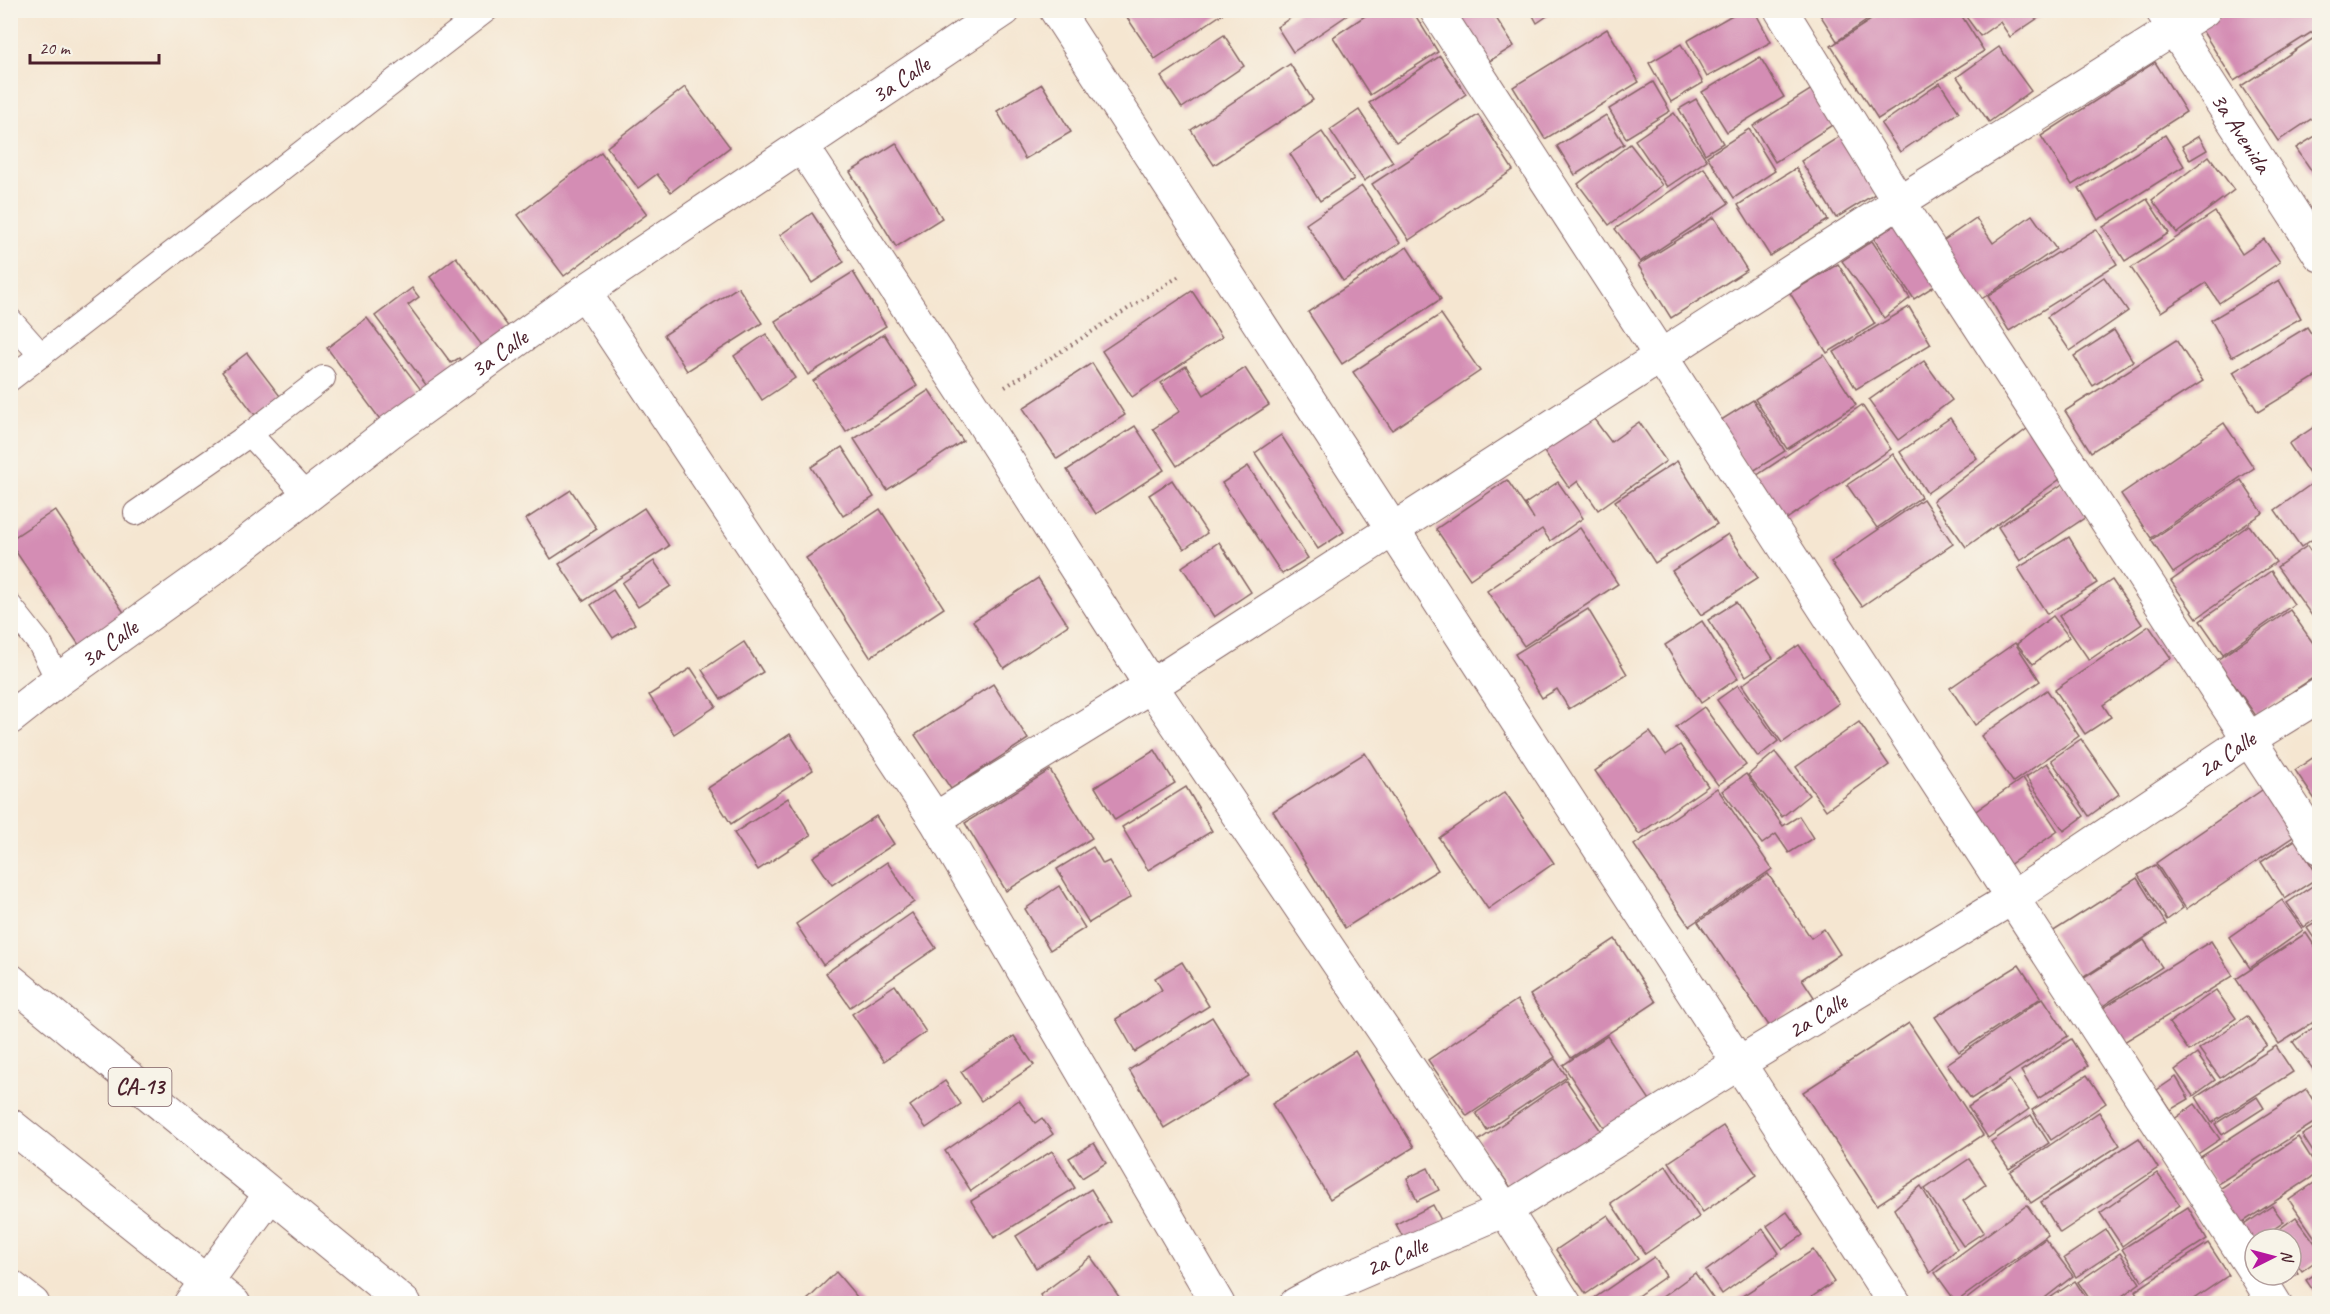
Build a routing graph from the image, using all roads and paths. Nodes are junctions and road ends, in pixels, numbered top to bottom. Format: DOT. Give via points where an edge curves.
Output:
graph roads {
  1 [pos="486,10"];
  2 [pos="1004,10"];
  3 [pos="1056,10"];
  4 [pos="1436,10"];
  5 [pos="1781,10"];
  6 [pos="2204,10"];
  7 [pos="2168,20"];
  8 [pos="802,146"];
  9 [pos="1899,202"];
  10 [pos="1214,254"];
  11 [pos="2319,255"];
  12 [pos="584,292"];
  13 [pos="10,320"];
  14 [pos="41,355"];
  15 [pos="1660,357"];
  16 [pos="323,378"];
  17 [pos="10,379"];
  18 [pos="973,406"];
  19 [pos="250,434"];
  20 [pos="306,495"];
  21 [pos="136,513"];
  22 [pos="1393,529"];
  23 [pos="10,606"];
  24 [pos="58,680"];
  25 [pos="1150,686"];
  26 [pos="2319,695"];
  27 [pos="10,717"];
  28 [pos="2249,739"];
  29 [pos="935,819"];
  30 [pos="2319,848"];
  31 [pos="2012,898"];
  32 [pos="10,980"];
  33 [pos="1739,1063"];
  34 [pos="10,1125"];
  35 [pos="270,1194"];
  36 [pos="1505,1210"];
  37 [pos="2243,1254"];
  38 [pos="10,1286"];
  39 [pos="2264,1287"];
  40 [pos="198,1293"];
  41 [pos="33,1304"];
  42 [pos="234,1304"];
  43 [pos="405,1304"];
  44 [pos="1218,1304"];
  45 [pos="1296,1304"];
  46 [pos="1565,1304"];
  47 [pos="1895,1304"];
  48 [pos="2275,1304"];
  1 -- 14 [label="lane"];
  2 -- 8 [label="main road, 3a Calle"];
  3 -- 10 [label="main road"];
  4 -- 15 [label="main road"];
  5 -- 9 [label="main road"];
  6 -- 7 [label="main road"];
  7 -- 9 [label="main road"];
  7 -- 11 [label="main road, 3a Avenida"];
  8 -- 12 [label="main road, 3a Calle"];
  8 -- 18 [label="main road"];
  9 -- 15 [label="main road"];
  9 -- 28 [label="main road"];
  10 -- 18 [label="path"];
  10 -- 22 [label="main road"];
  12 -- 20 [label="main road, 3a Calle"];
  12 -- 29 [label="main road"];
  13 -- 14 [label="lane"];
  14 -- 17 [label="lane"];
  15 -- 22 [label="main road"];
  15 -- 31 [label="main road"];
  16 -- 19 [label="lane"];
  18 -- 25 [label="main road"];
  19 -- 20 [label="lane"];
  19 -- 21 [label="lane"];
  20 -- 24 [label="main road, 3a Calle" via="214,568"];
  22 -- 25 [label="main road"];
  22 -- 33 [label="main road"];
  23 -- 24 [label="lane" via="40,644"];
  24 -- 27 [label="main road, 3a Calle"];
  25 -- 29 [label="main road"];
  25 -- 36 [label="main road"];
  26 -- 28 [label="main road, 2a Calle"];
  28 -- 30 [label="main road"];
  28 -- 31 [label="main road, 2a Calle"];
  29 -- 44 [label="main road"];
  31 -- 33 [label="main road, 2a Calle"];
  31 -- 37 [label="main road"];
  32 -- 35 [label="main road, CA-13"];
  33 -- 36 [label="main road, 2a Calle"];
  33 -- 47 [label="main road"];
  34 -- 40 [label="main road"];
  35 -- 40 [label="main road"];
  35 -- 43 [label="main road, CA-13"];
  36 -- 45 [label="main road, 2a Calle" via="1333,1284"];
  36 -- 46 [label="main road"];
  38 -- 41 [label="main road"];
  39 -- 48 [label="main road"];
  40 -- 42 [label="main road"];
}
